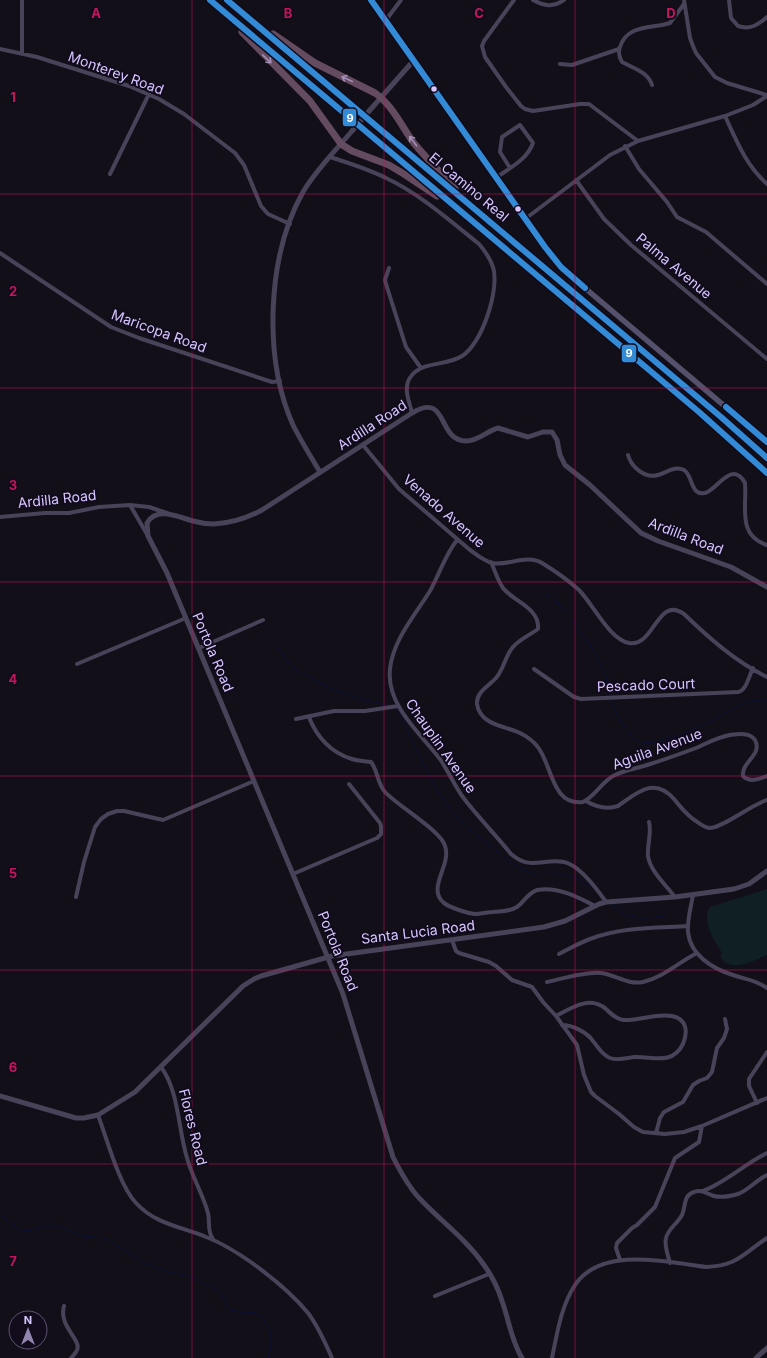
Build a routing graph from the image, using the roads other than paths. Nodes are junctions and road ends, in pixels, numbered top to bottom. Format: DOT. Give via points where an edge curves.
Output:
graph roads {
  1 [pos="22,0"];
  2 [pos="210,0"];
  3 [pos="227,0"];
  4 [pos="371,0"];
  5 [pos="401,0"];
  6 [pos="514,0"];
  7 [pos="533,0"];
  8 [pos="564,0"];
  9 [pos="729,0"];
  10 [pos="684,1"];
  11 [pos="222,10"];
  12 [pos="247,17"];
  13 [pos="767,17"];
  14 [pos="386,20"];
  15 [pos="0,49"];
  16 [pos="619,49"];
  17 [pos="22,54"];
  18 [pos="413,59"];
  19 [pos="560,64"];
  20 [pos="652,85"];
  21 [pos="149,94"];
  22 [pos="767,96"];
  23 [pos="381,97"];
  24 [pos="725,116"];
  25 [pos="638,140"];
  26 [pos="341,144"];
  27 [pos="625,146"];
  28 [pos="330,157"];
  29 [pos="510,168"];
  30 [pos="110,174"];
  31 [pos="496,178"];
  32 [pos="576,180"];
  33 [pos="767,184"];
  34 [pos="477,211"];
  35 [pos="465,215"];
  36 [pos="525,219"];
  37 [pos="290,224"];
  38 [pos="0,253"];
  39 [pos="389,268"];
  40 [pos="767,284"];
  41 [pos="767,359"];
  42 [pos="421,368"];
  43 [pos="280,381"];
  44 [pos="412,413"];
  45 [pos="767,442"];
  46 [pos="364,445"];
  47 [pos="628,455"];
  48 [pos="767,458"];
  49 [pos="320,472"];
  50 [pos="767,473"];
  51 [pos="130,505"];
  52 [pos="167,513"];
  53 [pos="0,517"];
  54 [pos="148,536"];
  55 [pos="457,540"];
  56 [pos="767,545"];
  57 [pos="491,562"];
  58 [pos="767,587"];
  59 [pos="186,618"];
  60 [pos="263,620"];
  61 [pos="199,648"];
  62 [pos="77,664"];
  63 [pos="753,668"];
  64 [pos="534,669"];
  65 [pos="767,677"];
  66 [pos="398,706"];
  67 [pos="309,717"];
  68 [pos="296,719"];
  69 [pos="767,776"];
  70 [pos="254,781"];
  71 [pos="349,784"];
  72 [pos="767,800"];
  73 [pos="586,801"];
  74 [pos="649,822"];
  75 [pos="767,871"];
  76 [pos="293,874"];
  77 [pos="693,895"];
  78 [pos="76,897"];
  79 [pos="675,897"];
  80 [pos="606,902"];
  81 [pos="594,906"];
  82 [pos="688,926"];
  83 [pos="452,940"];
  84 [pos="697,953"];
  85 [pos="559,954"];
  86 [pos="329,957"];
  87 [pos="547,982"];
  88 [pos="767,988"];
  89 [pos="556,1016"];
  90 [pos="725,1019"];
  91 [pos="562,1025"];
  92 [pos="767,1052"];
  93 [pos="161,1067"];
  94 [pos="0,1096"];
  95 [pos="767,1098"];
  96 [pos="757,1102"];
  97 [pos="98,1115"];
  98 [pos="702,1126"];
  99 [pos="656,1133"];
  100 [pos="767,1153"];
  101 [pos="767,1175"];
  102 [pos="703,1191"];
  103 [pos="767,1238"];
  104 [pos="213,1240"];
  105 [pos="620,1260"];
  106 [pos="670,1263"];
  107 [pos="489,1274"];
  108 [pos="435,1296"];
  109 [pos="64,1306"];
  110 [pos="767,1348"];
  111 [pos="71,1358"];
  112 [pos="332,1358"];
  113 [pos="522,1358"];
  114 [pos="552,1358"];
  115 [pos="756,1358"];
  1 -- 17 [label="street"];
  2 -- 11 [label="highway, El Camino Real"];
  3 -- 12 [label="highway, El Camino Real"];
  4 -- 14 [label="main road, El Camino Real"];
  5 -- 14 [label="street"];
  6 -- 25 [label="street" via="482,46 486,57 521,106 533,111 589,104"];
  7 -- 8 [label="street" via="548,6"];
  9 -- 13 [label="street" via="731,18 738,26 754,27"];
  10 -- 16 [label="street" via="670,23 632,32 624,37"];
  10 -- 22 [label="street" via="693,46 715,77"];
  11 -- 26 [label="highway, one-way" via="310,101"];
  11 -- 35 [label="highway, El Camino Real"];
  23 -- 12 [label="highway, one-way" via="315,63"];
  12 -- 34 [label="highway, El Camino Real"];
  14 -- 18 [label="main road, El Camino Real"];
  15 -- 17 [label="street, Monterey Road"];
  16 -- 19 [label="street" via="572,65"];
  16 -- 20 [label="street" via="622,62 646,74"];
  17 -- 21 [label="street, Monterey Road" via="81,70"];
  18 -- 23 [label="street"];
  18 -- 31 [label="main road, El Camino Real"];
  21 -- 30 [label="street"];
  21 -- 37 [label="street, Monterey Road" via="184,114 232,149 244,165 261,206 268,214"];
  22 -- 24 [label="street" via="753,105"];
  23 -- 26 [label="street, bridge"];
  34 -- 23 [label="highway, one-way" via="420,150"];
  24 -- 25 [label="street"];
  24 -- 33 [label="street" via="747,161"];
  25 -- 27 [label="street"];
  26 -- 28 [label="street"];
  26 -- 35 [label="highway" via="404,174"];
  27 -- 32 [label="street"];
  27 -- 40 [label="street" via="639,169 677,217 706,232"];
  28 -- 37 [label="street" via="302,193"];
  28 -- 42 [label="street" via="375,173 408,190 479,244 490,260 494,271 493,288 487,316 478,339 457,359"];
  29 -- 29 [label="street" via="500,152 502,137 520,126 533,143 522,160"];
  29 -- 31 [label="street"];
  31 -- 36 [label="main road, El Camino Real"];
  32 -- 36 [label="street"];
  32 -- 41 [label="street, Palma Avenue" via="614,229"];
  34 -- 48 [label="highway, El Camino Real"];
  35 -- 50 [label="highway, El Camino Real"];
  36 -- 45 [label="main road, El Camino Real" via="570,276"];
  37 -- 43 [label="street" via="278,262 273,312 275,356"];
  38 -- 43 [label="street, Maricopa Road" via="111,327 272,382"];
  39 -- 42 [label="street" via="385,280 406,347"];
  42 -- 44 [label="street" via="412,375 407,385"];
  43 -- 49 [label="street" via="293,424"];
  44 -- 46 [label="street, Ardilla Road"];
  44 -- 58 [label="street, Ardilla Road" via="426,407 435,409 449,433 464,441 474,440 498,428 528,437 552,432 558,440 560,456 565,465 641,533 731,567"];
  46 -- 49 [label="street, Ardilla Road"];
  46 -- 55 [label="street, Venado Avenue" via="399,489"];
  47 -- 56 [label="street" via="634,466 648,475 658,476 678,468 685,470 694,489 700,493 710,491 729,475 741,477 745,483 746,524 757,541"];
  49 -- 52 [label="street, Ardilla Road" via="255,514 236,521 208,523"];
  51 -- 52 [label="street, Ardilla Road" via="149,507"];
  51 -- 53 [label="street, Ardilla Road" via="99,507 69,513"];
  51 -- 54 [label="street, Portola Road"];
  52 -- 54 [label="street" via="151,518 147,526"];
  54 -- 59 [label="street, Portola Road"];
  55 -- 57 [label="street, Venado Avenue" via="481,558"];
  55 -- 66 [label="street, Chauplin Avenue" via="392,656 389,680"];
  57 -- 63 [label="street, Venado Avenue" via="527,559 542,562 580,590 608,628 628,642 636,643 644,638 668,611 681,611 719,646"];
  57 -- 73 [label="street" via="506,592 535,616 538,629 512,647 500,672 481,692 477,701 479,709 488,721 520,733 537,746 559,791 566,798 575,802"];
  59 -- 61 [label="street, Portola Road"];
  59 -- 62 [label="street"];
  60 -- 61 [label="street"];
  61 -- 70 [label="street, Portola Road"];
  63 -- 64 [label="street, Pescado Court" via="742,692 581,699 574,697"];
  63 -- 65 [label="street, Venado Avenue"];
  66 -- 67 [label="street" via="365,711 334,711"];
  66 -- 80 [label="street, Chauplin Avenue" via="440,760 462,795 511,854 518,860 528,863 560,862 570,865 586,878"];
  67 -- 68 [label="street"];
  67 -- 81 [label="street" via="313,728 336,752 351,759 371,762 378,783 385,792 444,842 447,851 446,861 438,888 439,897 445,903 473,914 506,911 517,907 530,894 546,890 580,898"];
  69 -- 73 [label="street, Aguila Avenue" via="756,780 745,778 743,772 756,752 756,742 748,735 728,735 646,766 620,772 604,782"];
  70 -- 76 [label="street, Portola Road"];
  70 -- 78 [label="street" via="162,820 124,811 108,814 95,827"];
  71 -- 76 [label="street" via="382,826 381,834"];
  72 -- 73 [label="street" via="715,828 703,826 659,788 638,791 614,808 597,807"];
  74 -- 79 [label="street" via="651,828 648,856 651,867"];
  75 -- 77 [label="street, Santa Lucia Road" via="745,886"];
  76 -- 86 [label="street, Portola Road"];
  77 -- 79 [label="street, Santa Lucia Road"];
  77 -- 82 [label="street"];
  79 -- 80 [label="street, Santa Lucia Road"];
  80 -- 81 [label="street, Santa Lucia Road"];
  81 -- 83 [label="street, Santa Lucia Road" via="565,921 544,927"];
  82 -- 84 [label="street" via="689,938"];
  82 -- 85 [label="street" via="611,933 589,939"];
  83 -- 86 [label="street, Santa Lucia Road"];
  83 -- 89 [label="street" via="459,953 489,962 512,980 532,987"];
  84 -- 87 [label="street" via="644,982 628,982 607,974 595,973"];
  84 -- 88 [label="street" via="716,968 758,981"];
  86 -- 93 [label="street, Santa Lucia Road" via="250,981"];
  86 -- 107 [label="street, Portola Road" via="349,1011 393,1157 403,1178 420,1199 459,1236"];
  89 -- 91 [label="street"];
  89 -- 91 [label="street" via="579,1005 594,1003 615,1018 623,1020 660,1015 674,1016 683,1023 686,1031 680,1049 670,1057 616,1060 605,1056 586,1034"];
  90 -- 99 [label="street" via="727,1029 717,1048 712,1072 707,1078 693,1085 683,1102 664,1112"];
  91 -- 99 [label="street" via="578,1048 580,1063 591,1092 634,1127 644,1132"];
  92 -- 96 [label="street" via="749,1079 749,1086"];
  93 -- 97 [label="street, Santa Lucia Road" via="135,1092"];
  93 -- 104 [label="street, Flores Road" via="172,1088 184,1149 208,1213 210,1236"];
  94 -- 97 [label="street, Santa Lucia Road" via="76,1118"];
  95 -- 96 [label="street"];
  96 -- 98 [label="street"];
  97 -- 104 [label="street" via="128,1194 140,1208 165,1223"];
  98 -- 99 [label="street" via="677,1133"];
  98 -- 105 [label="street" via="699,1142 675,1158 655,1207 616,1243"];
  100 -- 102 [label="street" via="714,1187"];
  101 -- 102 [label="street" via="745,1190 724,1197"];
  102 -- 106 [label="street" via="689,1195 682,1215 668,1234 665,1241"];
  103 -- 106 [label="street" via="744,1256 723,1265 706,1267"];
  104 -- 112 [label="street" via="250,1261 297,1301 314,1321"];
  105 -- 106 [label="street"];
  105 -- 114 [label="street" via="592,1269 575,1285 561,1319"];
  107 -- 108 [label="street"];
  107 -- 113 [label="street, Portola Road" via="502,1301 513,1340"];
  109 -- 111 [label="street" via="64,1322 78,1344 78,1350"];
  110 -- 115 [label="street"];
}
